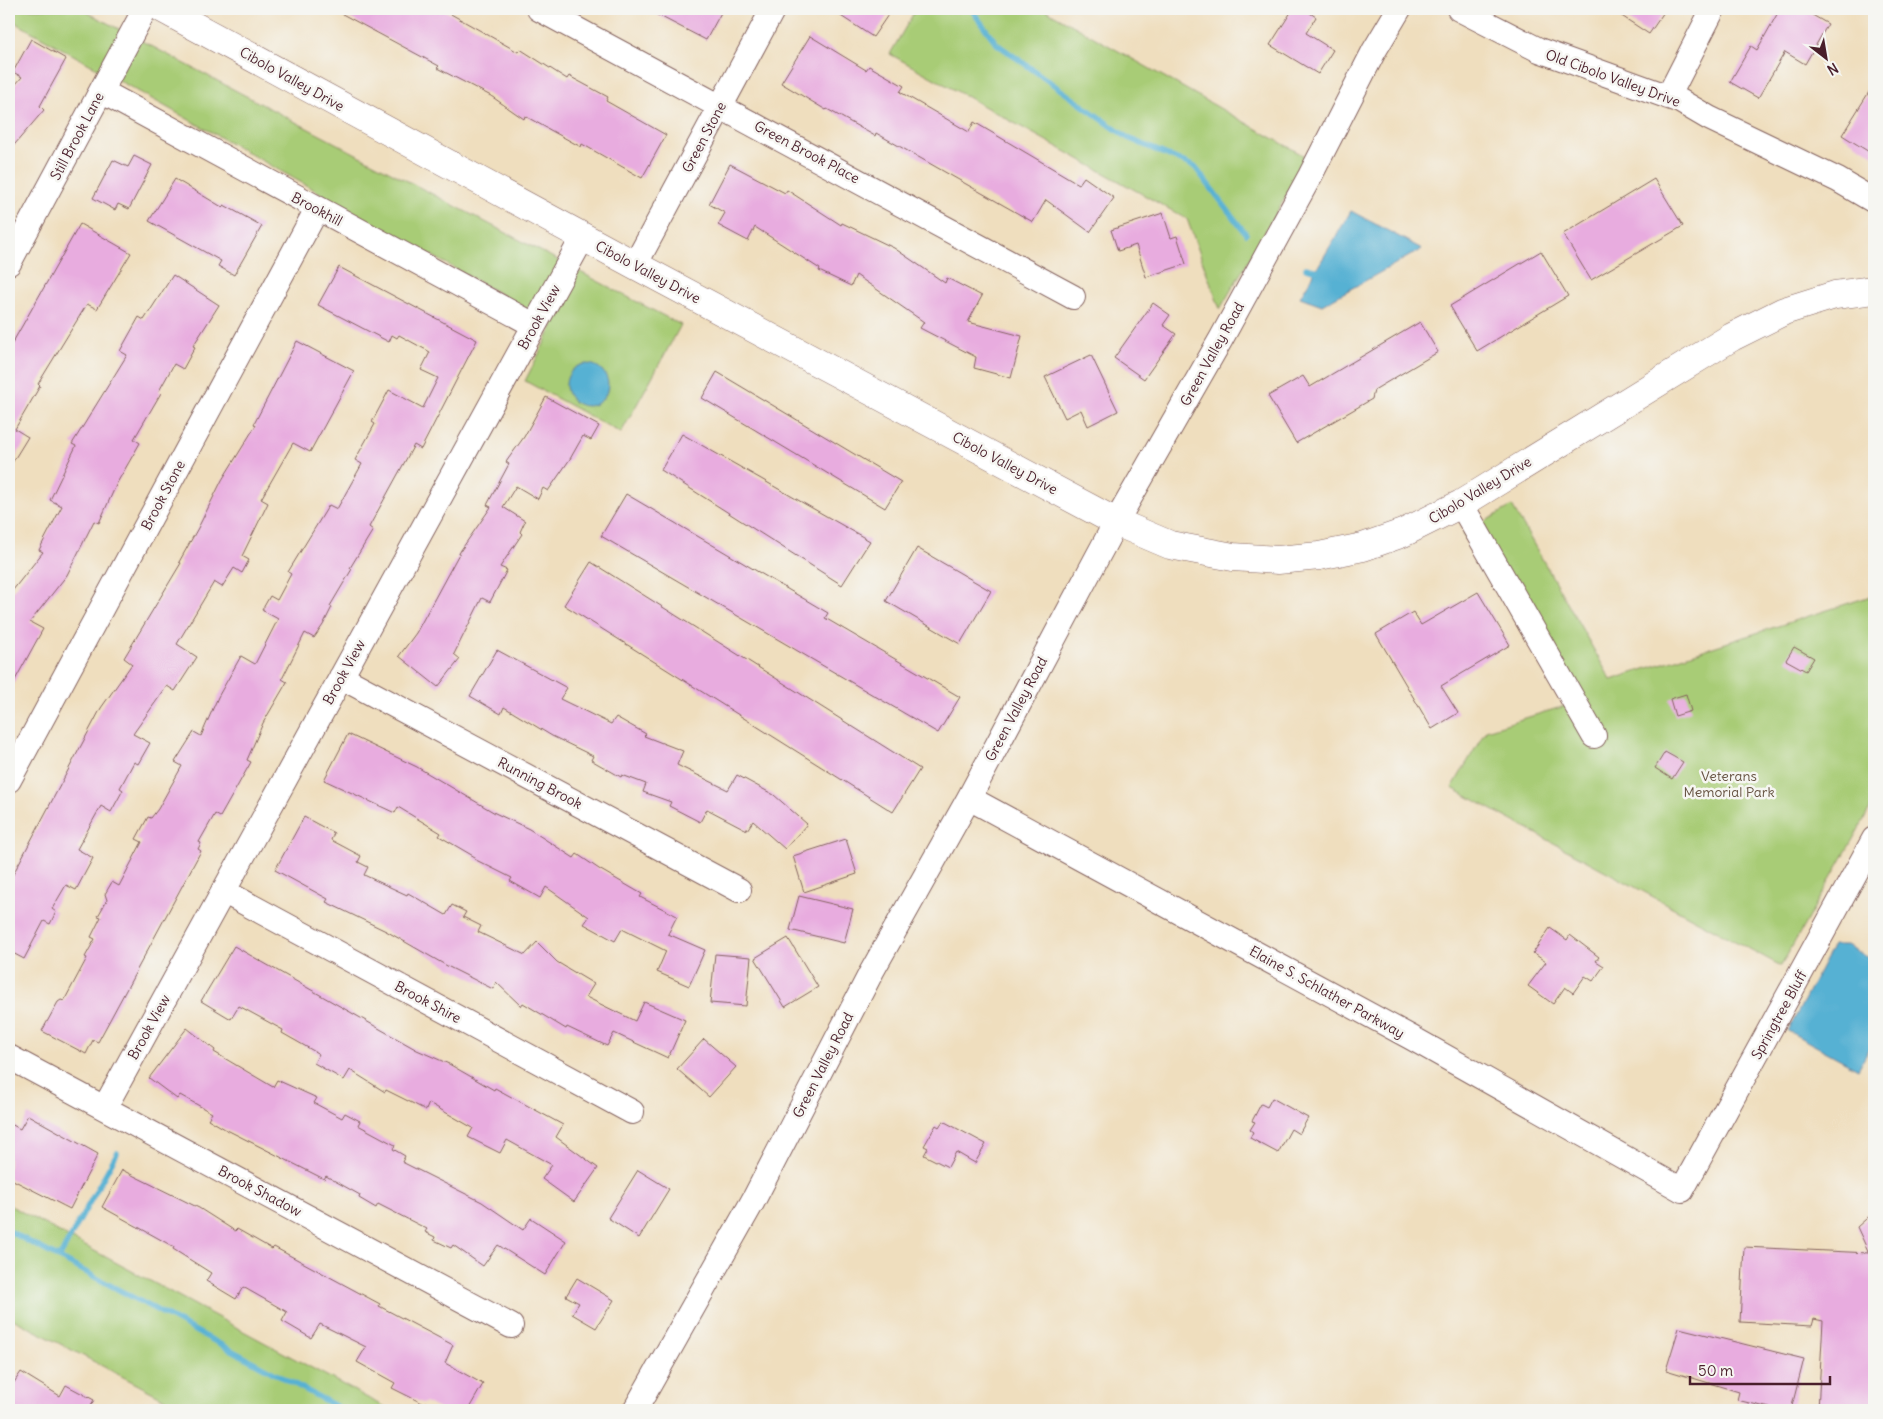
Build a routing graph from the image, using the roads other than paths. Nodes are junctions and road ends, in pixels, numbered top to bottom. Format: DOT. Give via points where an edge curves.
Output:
graph roads {
  1 [pos="145,9"];
  2 [pos="163,9"];
  3 [pos="540,9"];
  4 [pos="773,9"];
  5 [pos="1400,9"];
  6 [pos="1459,9"];
  7 [pos="1713,9"];
  8 [pos="101,91"];
  9 [pos="1668,97"];
  10 [pos="721,106"];
  11 [pos="1874,202"];
  12 [pos="317,209"];
  13 [pos="583,237"];
  14 [pos="9,263"];
  15 [pos="635,265"];
  16 [pos="1874,290"];
  17 [pos="1074,297"];
  18 [pos="534,326"];
  19 [pos="1461,504"];
  20 [pos="1116,522"];
  21 [pos="341,677"];
  22 [pos="1594,736"];
  23 [pos="9,780"];
  24 [pos="969,798"];
  25 [pos="1874,839"];
  26 [pos="739,890"];
  27 [pos="223,891"];
  28 [pos="9,1057"];
  29 [pos="105,1107"];
  30 [pos="632,1112"];
  31 [pos="1682,1190"];
  32 [pos="510,1326"];
  33 [pos="635,1410"];
  1 -- 8 [label="street, Still Brook Lane"];
  2 -- 13 [label="main road, Cibolo Valley Drive"];
  3 -- 10 [label="street, Green Brook Place"];
  4 -- 10 [label="street, Green Stone"];
  5 -- 20 [label="street, Green Valley Road" via="1374,51 1221,339"];
  6 -- 9 [label="street, Old Cibolo Valley Drive" via="1539,50"];
  7 -- 9 [label="street"];
  8 -- 12 [label="street, Brookhill"];
  8 -- 14 [label="street, Still Brook Lane"];
  9 -- 11 [label="street, Old Cibolo Valley Drive" via="1838,180"];
  10 -- 15 [label="street, Green Stone"];
  10 -- 17 [label="street, Green Brook Place"];
  12 -- 18 [label="street, Brookhill"];
  12 -- 23 [label="street, Brook Stone"];
  13 -- 15 [label="main road, Cibolo Valley Drive"];
  13 -- 18 [label="street, Brook View"];
  15 -- 20 [label="main road, Cibolo Valley Drive"];
  16 -- 19 [label="main road, Cibolo Valley Drive" via="1835,295 1784,311 1732,337"];
  18 -- 21 [label="street, Brook View"];
  19 -- 20 [label="main road, Cibolo Valley Drive" via="1403,533 1363,546 1319,556 1278,560 1233,557 1170,545"];
  19 -- 22 [label="street"];
  20 -- 24 [label="street, Green Valley Road"];
  21 -- 26 [label="street, Running Brook"];
  21 -- 27 [label="street, Brook View"];
  24 -- 31 [label="street, Elaine S. Schlather Parkway" via="1412,1038"];
  24 -- 33 [label="street, Green Valley Road" via="872,972 753,1201"];
  25 -- 31 [label="street, Springtree Bluff"];
  27 -- 29 [label="street, Brook View"];
  27 -- 30 [label="street, Brook Shire"];
  28 -- 29 [label="street, Brook Shadow"];
  29 -- 32 [label="street, Brook Shadow"];
}
